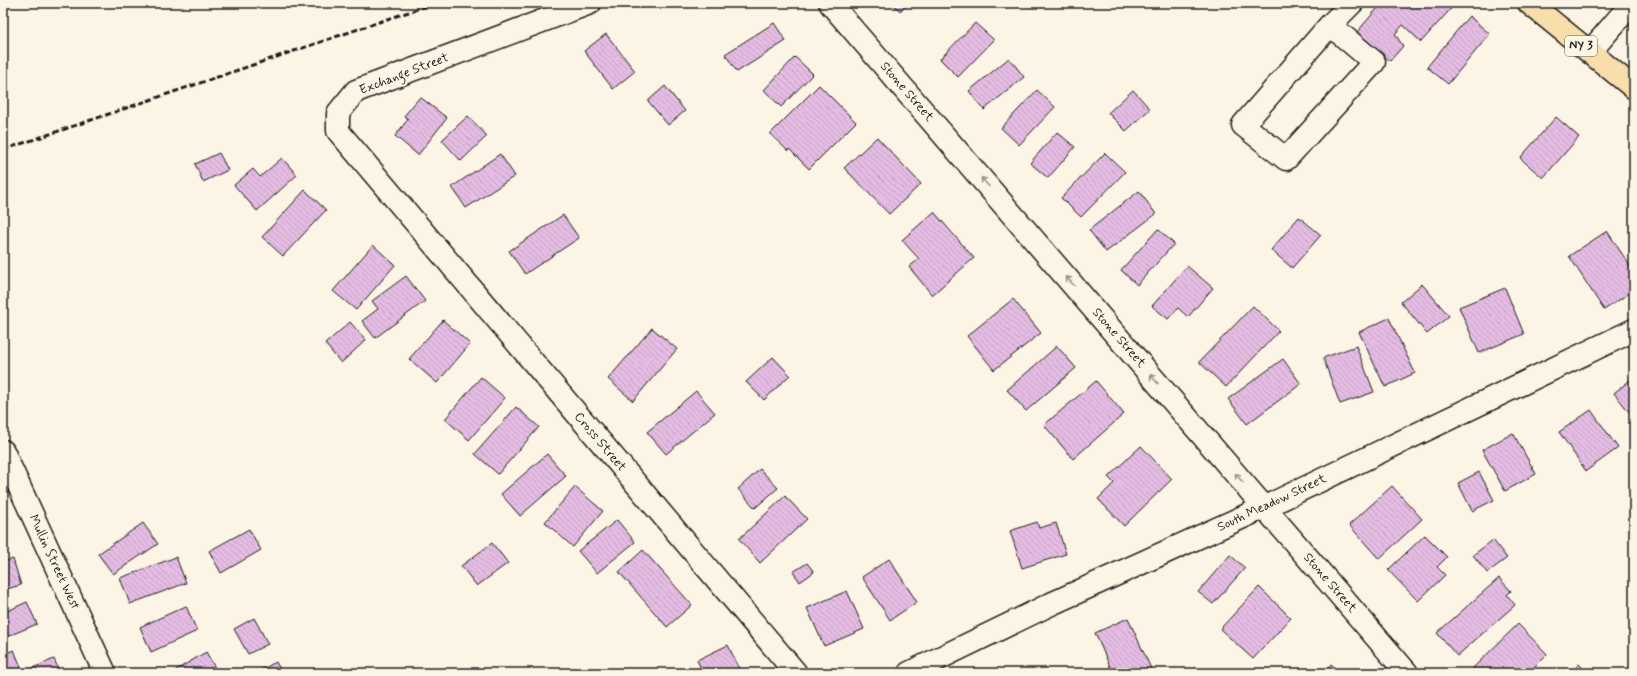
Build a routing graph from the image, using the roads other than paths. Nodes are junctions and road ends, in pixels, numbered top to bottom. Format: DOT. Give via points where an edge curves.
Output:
graph roads {
  1 [pos="590,3"];
  2 [pos="830,3"];
  3 [pos="1352,3"];
  4 [pos="1529,3"];
  5 [pos="1632,3"];
  6 [pos="1330,26"];
  7 [pos="1590,52"];
  8 [pos="1634,88"];
  9 [pos="404,210"];
  10 [pos="1634,330"];
  11 [pos="3,451"];
  12 [pos="1265,507"];
  13 [pos="105,673"];
  14 [pos="796,673"];
  15 [pos="909,673"];
  16 [pos="1407,673"];
  1 -- 9 [label="street, Exchange Street" via="356,91 338,113 338,131"];
  12 -- 2 [label="street, Stone Street, one-way"];
  3 -- 6 [label="street"];
  4 -- 7 [label="highway, NY 3"];
  5 -- 7 [label="street"];
  6 -- 6 [label="street" via="1374,62 1286,159 1243,125"];
  7 -- 8 [label="highway, NY 3"];
  9 -- 14 [label="street, Cross Street"];
  10 -- 12 [label="street, South Meadow Street"];
  11 -- 13 [label="street, Mullin Street West"];
  12 -- 15 [label="street, South Meadow Street" via="1051,604"];
  12 -- 16 [label="street, Stone Street"];
}
